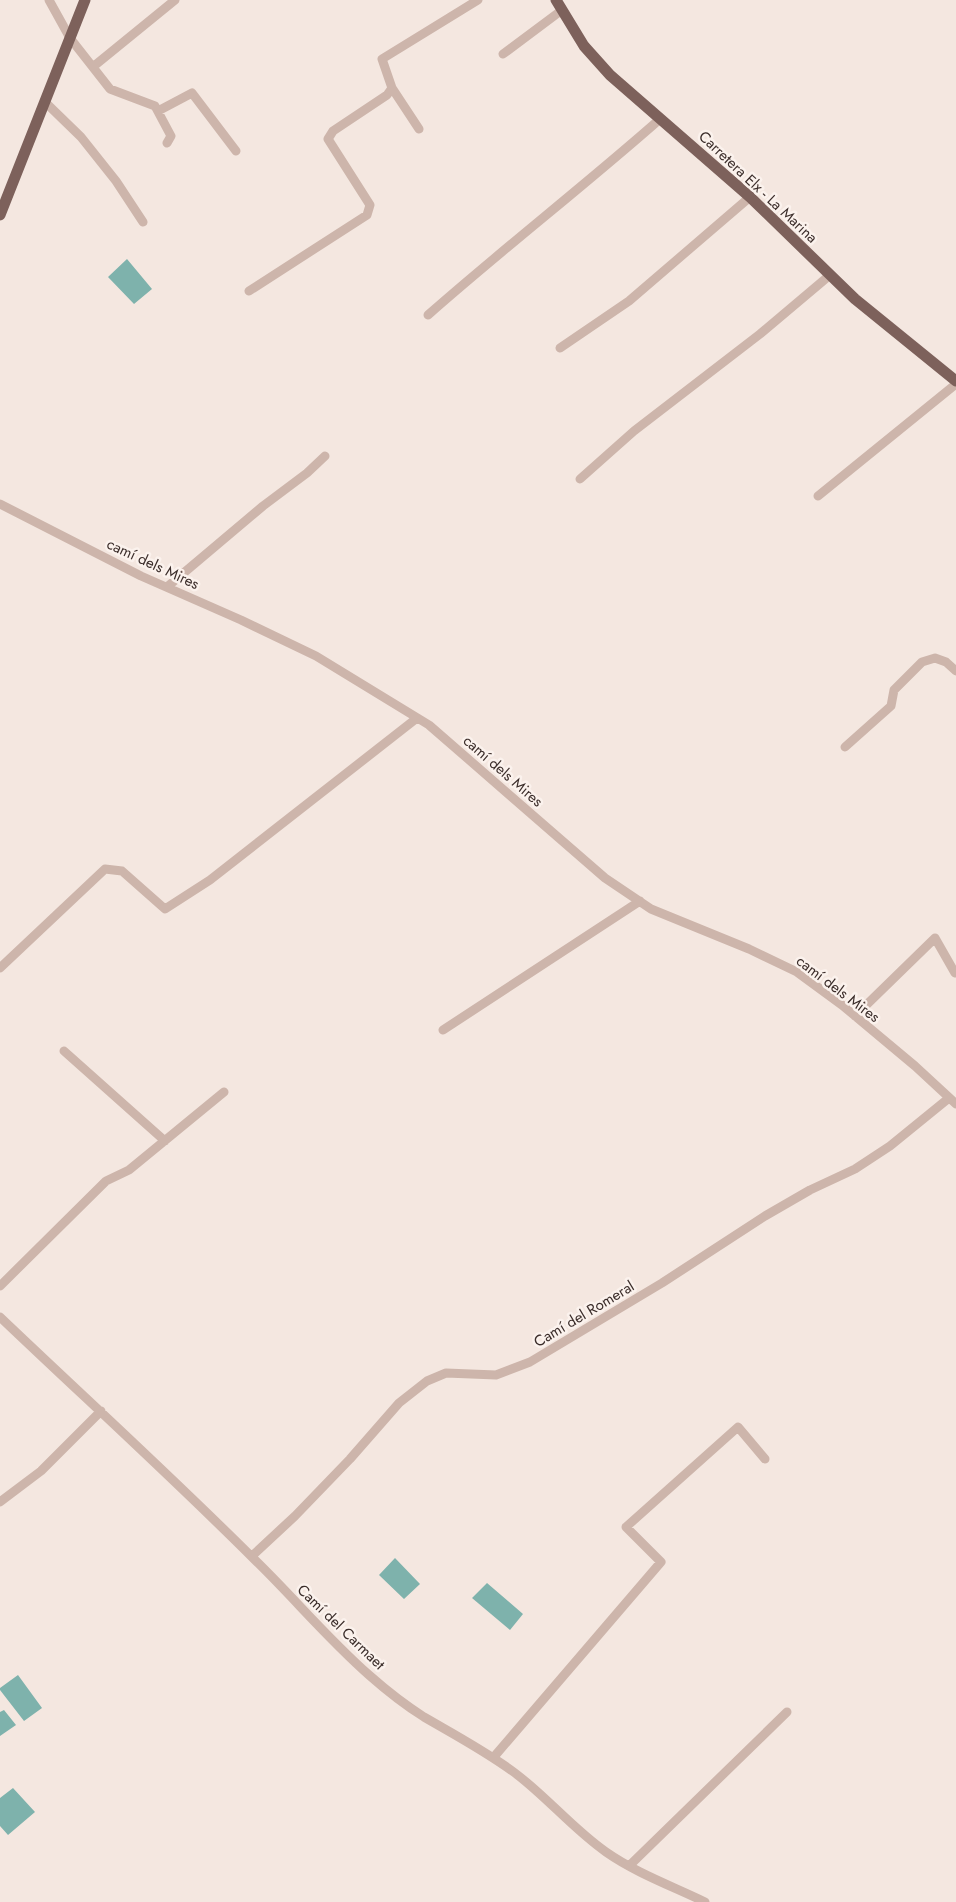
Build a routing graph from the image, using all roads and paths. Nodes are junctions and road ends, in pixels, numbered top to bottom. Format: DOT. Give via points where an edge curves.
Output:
graph roads {
  1 [pos="49,0"];
  2 [pos="85,0"];
  3 [pos="175,0"];
  4 [pos="478,0"];
  5 [pos="559,5"];
  6 [pos="70,38"];
  7 [pos="503,54"];
  8 [pos="94,66"];
  9 [pos="392,88"];
  10 [pos="45,102"];
  11 [pos="158,111"];
  12 [pos="660,119"];
  13 [pos="419,129"];
  14 [pos="167,143"];
  15 [pos="236,151"];
  16 [pos="750,197"];
  17 [pos="0,215"];
  18 [pos="143,222"];
  19 [pos="830,275"];
  20 [pos="249,291"];
  21 [pos="428,316"];
  22 [pos="560,348"];
  23 [pos="956,382"];
  24 [pos="324,456"];
  25 [pos="580,479"];
  26 [pos="818,496"];
  27 [pos="0,504"];
  28 [pos="167,587"];
  29 [pos="956,671"];
  30 [pos="417,718"];
  31 [pos="845,747"];
  32 [pos="640,902"];
  33 [pos="0,968"];
  34 [pos="954,973"];
  35 [pos="855,1016"];
  36 [pos="443,1030"];
  37 [pos="64,1051"];
  38 [pos="224,1092"];
  39 [pos="953,1101"];
  40 [pos="165,1141"];
  41 [pos="0,1286"];
  42 [pos="0,1317"];
  43 [pos="101,1411"];
  44 [pos="765,1459"];
  45 [pos="0,1502"];
  46 [pos="252,1556"];
  47 [pos="787,1712"];
  48 [pos="493,1758"];
  49 [pos="629,1866"];
  50 [pos="705,1902"];
  1 -- 6 [label="street"];
  2 -- 6 [label="main road"];
  3 -- 8 [label="street"];
  4 -- 9 [label="street" via="382,59"];
  5 -- 7 [label="street"];
  5 -- 12 [label="main road, Carretera Elx - La Marina" via="584,46 610,75"];
  6 -- 8 [label="street"];
  6 -- 10 [label="main road"];
  8 -- 11 [label="street" via="110,89 155,106"];
  9 -- 13 [label="street"];
  9 -- 20 [label="street" via="387,95 333,130 328,139 370,205 367,215"];
  10 -- 17 [label="main road"];
  10 -- 18 [label="street" via="81,137"];
  11 -- 14 [label="street" via="172,136"];
  11 -- 15 [label="street" via="192,93"];
  12 -- 16 [label="main road, Carretera Elx - La Marina"];
  12 -- 21 [label="street" via="596,176 492,258"];
  16 -- 19 [label="main road, Carretera Elx - La Marina"];
  16 -- 22 [label="street" via="629,301"];
  19 -- 23 [label="main road, Carretera Elx - La Marina"];
  19 -- 25 [label="street" via="760,334 634,431"];
  23 -- 26 [label="street"];
  24 -- 28 [label="street"];
  27 -- 28 [label="street, camí dels Mires"];
  28 -- 30 [label="street, camí dels Mires" via="316,656"];
  29 -- 31 [label="street" via="935,658 922,662 894,690 891,706"];
  30 -- 32 [label="street, camí dels Mires" via="605,878"];
  30 -- 33 [label="street" via="210,880 165,908 122,871 105,869"];
  32 -- 35 [label="street, camí dels Mires" via="797,972"];
  32 -- 36 [label="street"];
  34 -- 35 [label="street" via="935,938"];
  35 -- 39 [label="street, camí dels Mires"];
  37 -- 40 [label="street"];
  38 -- 40 [label="street"];
  39 -- 46 [label="street, Camí del Romeral" via="855,1169 765,1216 662,1283 530,1362 496,1375 446,1373 427,1381 399,1403 296,1516"];
  40 -- 41 [label="street" via="129,1170 106,1181"];
  42 -- 43 [label="street, Camí del Carmaet"];
  43 -- 45 [label="street" via="41,1471"];
  43 -- 46 [label="street, Camí del Carmaet"];
  44 -- 48 [label="street" via="738,1427 626,1526 661,1562"];
  46 -- 48 [label="street, Camí del Carmaet" via="369,1675 423,1716"];
  47 -- 49 [label="street"];
  48 -- 49 [label="street, Camí del Carmaet" via="518,1775 586,1837"];
  49 -- 50 [label="street, Camí del Carmaet"];
}
